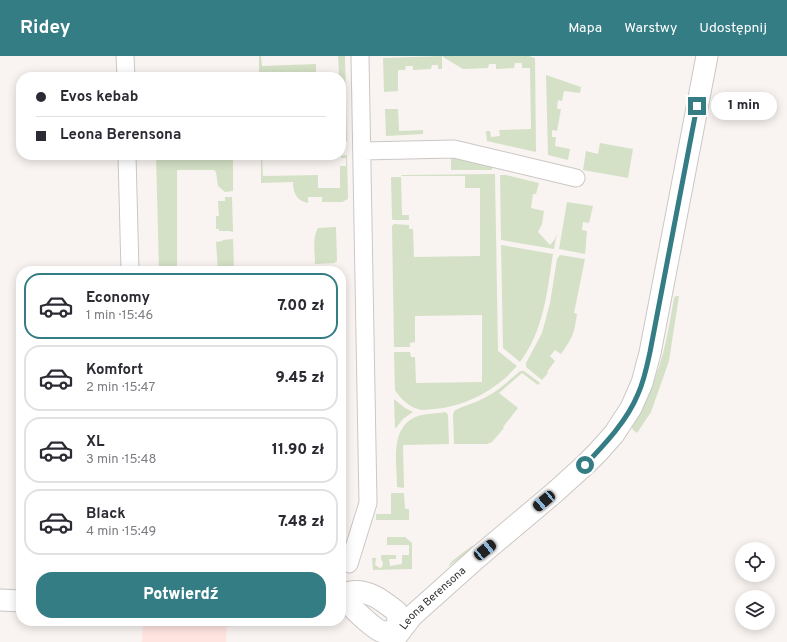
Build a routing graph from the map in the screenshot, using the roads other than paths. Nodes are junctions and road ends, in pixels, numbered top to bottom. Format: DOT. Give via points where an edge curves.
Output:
graph roads {
  1 [pos="125,56"];
  2 [pos="360,56"];
  3 [pos="707,56"];
  4 [pos="126,72"];
  5 [pos="362,151"];
  6 [pos="127,160"];
  7 [pos="576,178"];
  8 [pos="130,266"];
  9 [pos="349,564"];
  10 [pos="346,594"];
  11 [pos="0,600"];
  12 [pos="16,601"];
  13 [pos="396,637"];
  1 -- 4 [label="street"];
  2 -- 5 [label="street"];
  3 -- 13 [label="street, Leona Berensona" via="650,352 642,383 631,408 614,434 585,465 412,616"];
  5 -- 7 [label="street" via="454,149"];
  5 -- 9 [label="street" via="369,528"];
  6 -- 8 [label="street"];
  10 -- 13 [label="street" via="368,594 380,599 397,612"];
  11 -- 12 [label="street"];
}
